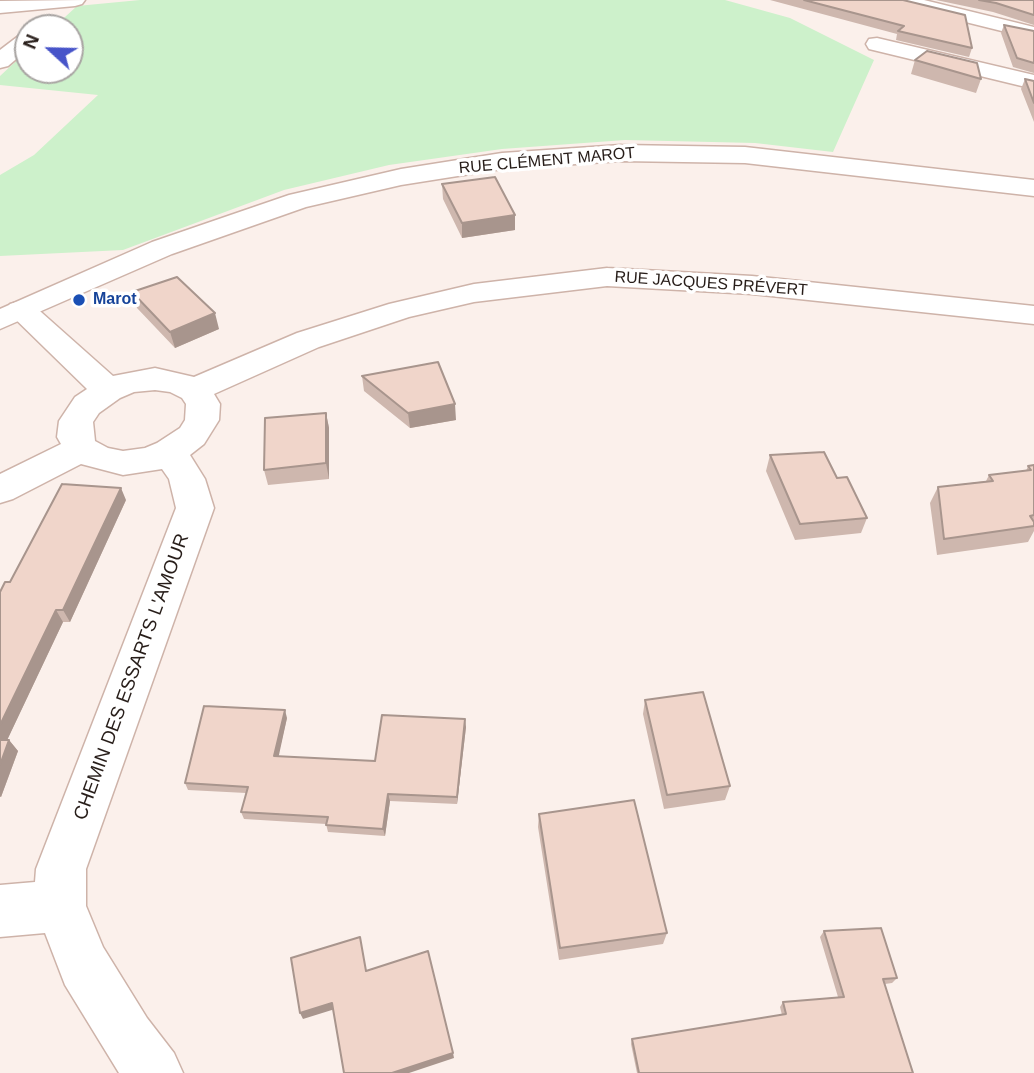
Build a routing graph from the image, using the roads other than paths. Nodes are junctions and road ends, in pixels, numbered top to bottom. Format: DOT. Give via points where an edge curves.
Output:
graph roads {
  1 [pos="74,0"];
  2 [pos="900,0"];
  3 [pos="0,7"];
  4 [pos="57,14"];
  5 [pos="1034,33"];
  6 [pos="877,44"];
  7 [pos="14,50"];
  8 [pos="0,61"];
  9 [pos="1034,82"];
  10 [pos="1034,188"];
  11 [pos="11,315"];
  12 [pos="1034,315"];
  13 [pos="108,390"];
  14 [pos="194,390"];
  15 [pos="81,449"];
  16 [pos="170,452"];
  17 [pos="0,490"];
  18 [pos="60,906"];
  19 [pos="0,911"];
  20 [pos="154,1073"];
  1 -- 3 [label="street"];
  1 -- 4 [label="street"];
  2 -- 5 [label="street"];
  6 -- 9 [label="street"];
  7 -- 8 [label="street"];
  10 -- 11 [label="street, RUE CLÉMENT MAROT" via="731,155 621,153 502,161 401,177 298,201 162,248"];
  11 -- 13 [label="street"];
  12 -- 14 [label="street, RUE JACQUES PRÉVERT" via="751,285 607,277 474,293 400,310 308,340"];
  13 -- 14 [label="street" via="155,379"];
  13 -- 15 [label="street" via="87,405 76,421 75,437"];
  14 -- 16 [label="street" via="203,404 202,420 192,436"];
  15 -- 16 [label="street" via="123,463"];
  15 -- 17 [label="street"];
  16 -- 18 [label="street, CHEMIN DES ESSARTS L'AMOUR" via="187,480 195,508 61,869"];
  18 -- 19 [label="street"];
  18 -- 20 [label="street, CHEMIN DES ESSARTS L'AMOUR" via="84,966"];
}
